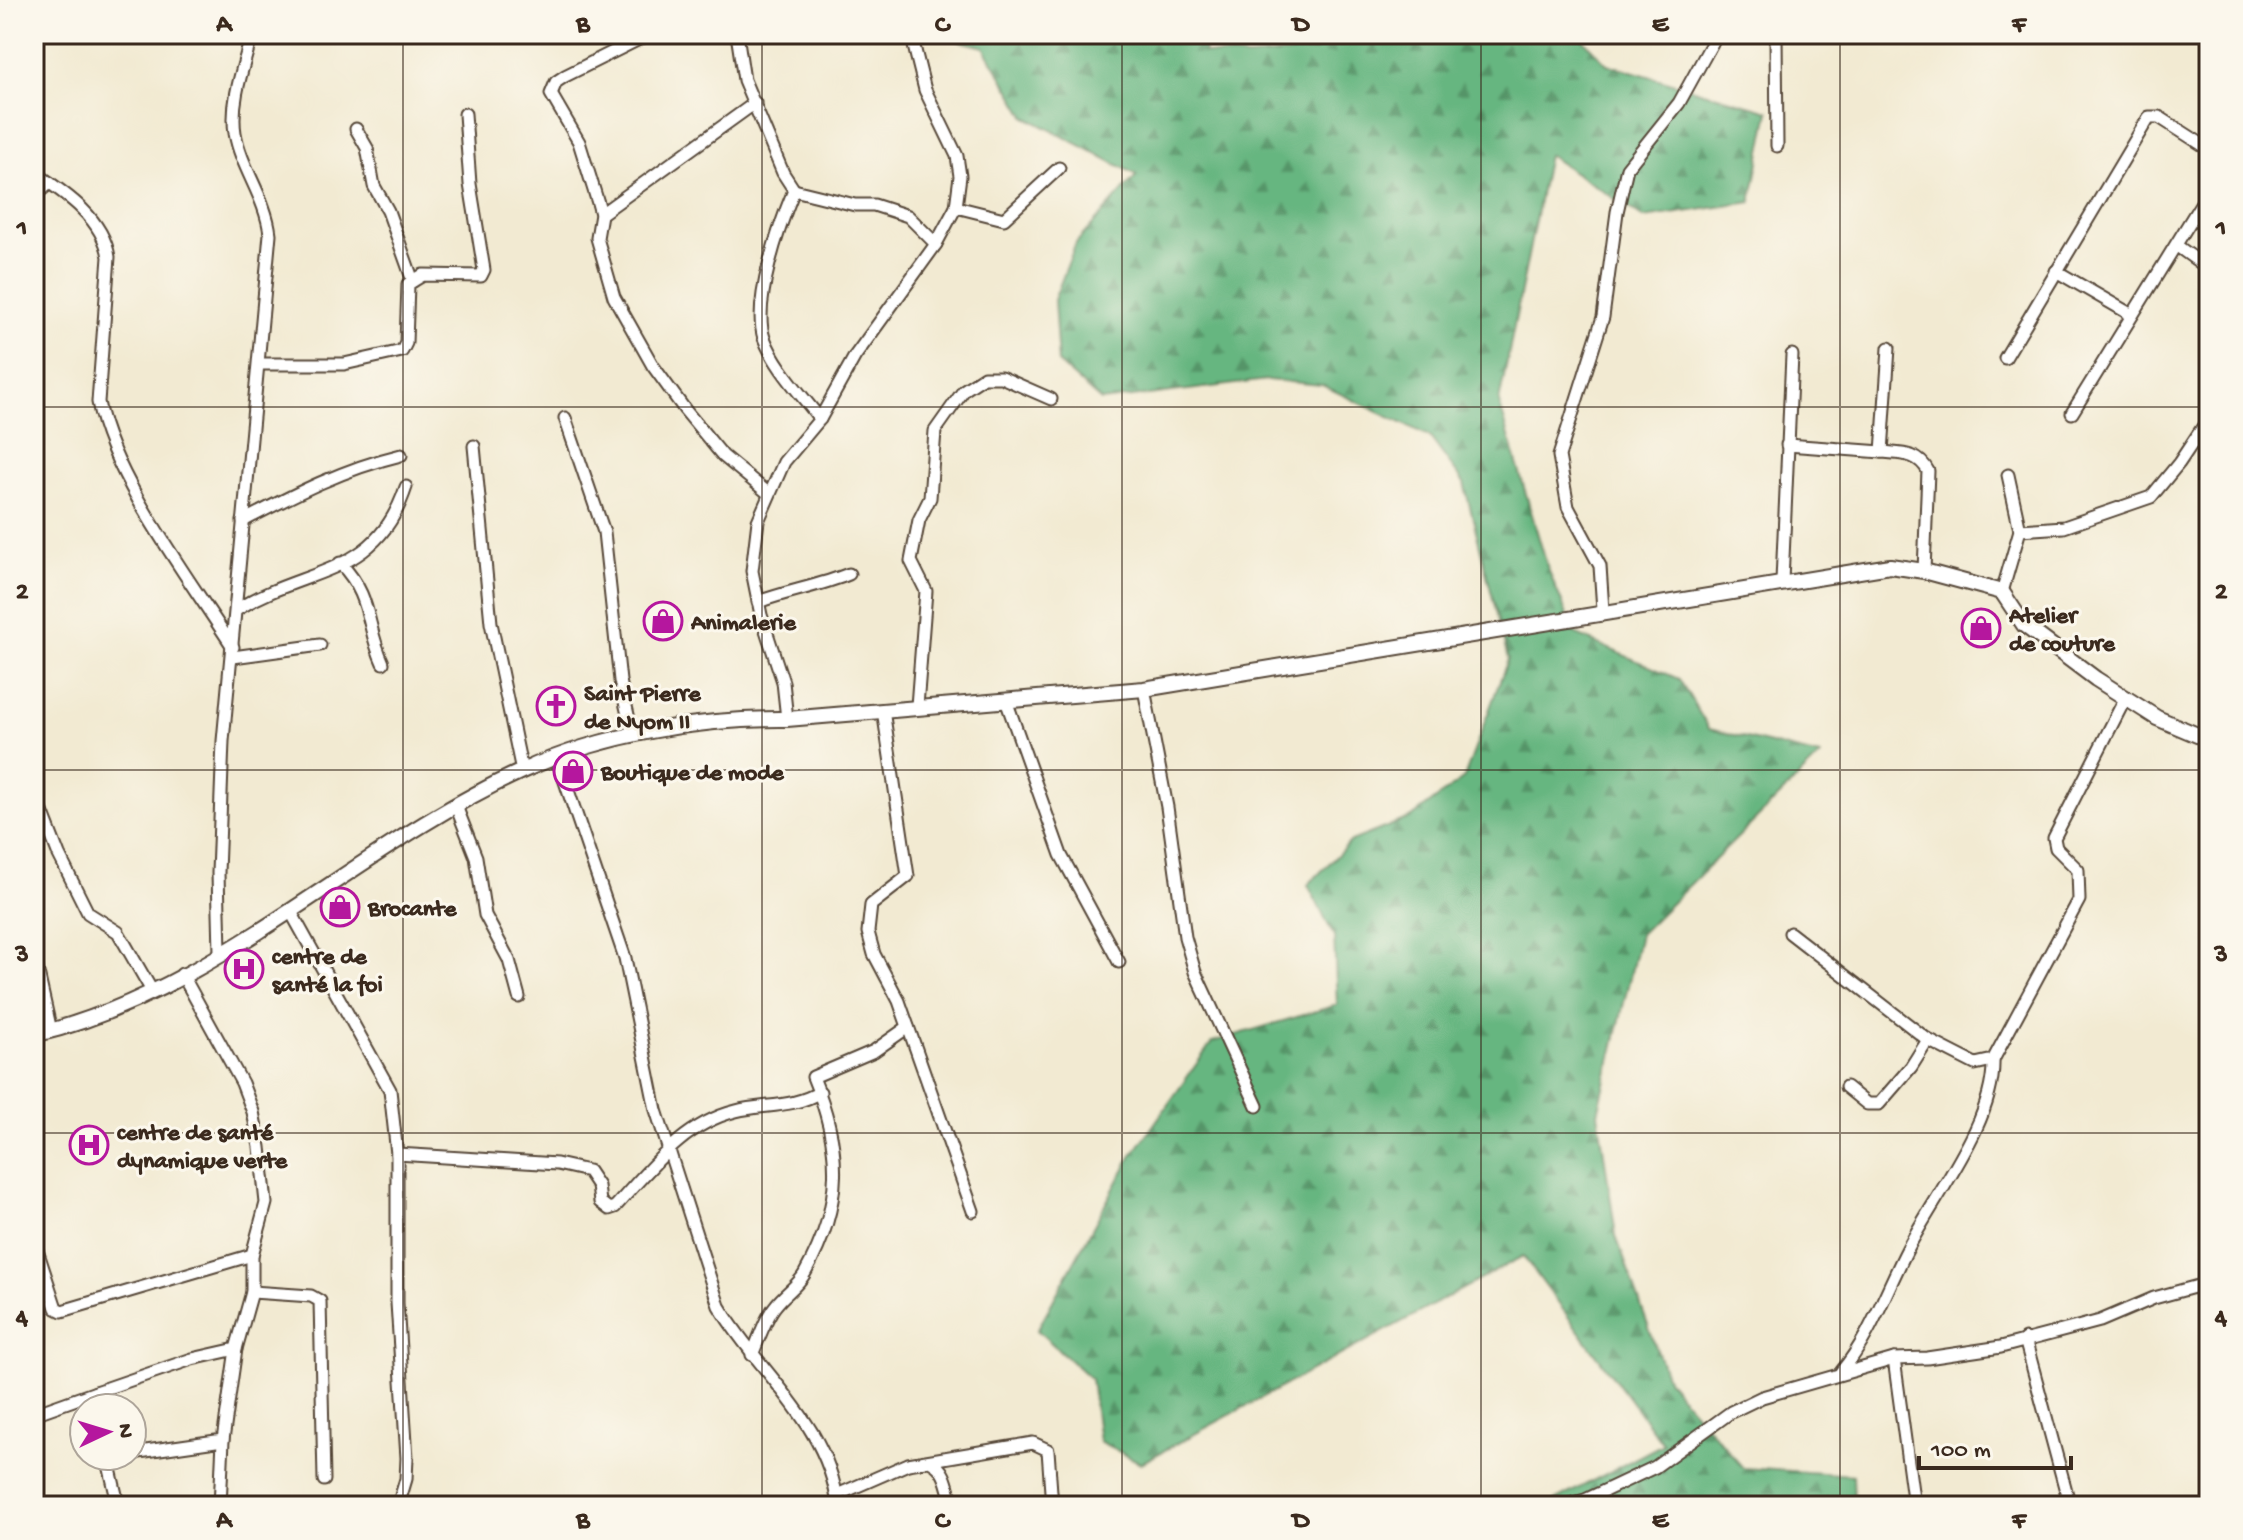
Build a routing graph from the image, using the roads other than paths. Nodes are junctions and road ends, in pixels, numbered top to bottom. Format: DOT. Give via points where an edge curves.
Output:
graph roads {
  1 [pos="252,34"];
  2 [pos="649,34"];
  3 [pos="737,34"];
  4 [pos="911,34"];
  5 [pos="1776,34"];
  6 [pos="1711,36"];
  7 [pos="755,103"];
  8 [pos="465,114"];
  9 [pos="356,129"];
  10 [pos="1777,146"];
  11 [pos="2209,149"];
  12 [pos="1059,168"];
  13 [pos="34,172"];
  14 [pos="50,183"];
  15 [pos="794,190"];
  16 [pos="2209,191"];
  17 [pos="34,196"];
  18 [pos="956,207"];
  19 [pos="601,214"];
  20 [pos="936,244"];
  21 [pos="2177,246"];
  22 [pos="2209,269"];
  23 [pos="2056,271"];
  24 [pos="413,281"];
  25 [pos="2132,315"];
  26 [pos="1889,348"];
  27 [pos="1792,355"];
  28 [pos="2005,358"];
  29 [pos="259,364"];
  30 [pos="1051,399"];
  31 [pos="2072,413"];
  32 [pos="565,418"];
  33 [pos="2209,418"];
  34 [pos="820,419"];
  35 [pos="1787,445"];
  36 [pos="474,446"];
  37 [pos="1882,452"];
  38 [pos="401,455"];
  39 [pos="2008,475"];
  40 [pos="406,487"];
  41 [pos="768,493"];
  42 [pos="243,521"];
  43 [pos="2020,530"];
  44 [pos="340,563"];
  45 [pos="1924,571"];
  46 [pos="849,574"];
  47 [pos="1782,581"];
  48 [pos="2002,592"];
  49 [pos="758,602"];
  50 [pos="236,610"];
  51 [pos="1603,610"];
  52 [pos="320,645"];
  53 [pos="233,652"];
  54 [pos="383,663"];
  55 [pos="1144,689"];
  56 [pos="2126,697"];
  57 [pos="1007,703"];
  58 [pos="917,706"];
  59 [pos="883,710"];
  60 [pos="787,719"];
  61 [pos="633,736"];
  62 [pos="2209,740"];
  63 [pos="557,758"];
  64 [pos="522,771"];
  65 [pos="34,791"];
  66 [pos="456,806"];
  67 [pos="291,912"];
  68 [pos="1790,933"];
  69 [pos="220,952"];
  70 [pos="34,955"];
  71 [pos="1119,962"];
  72 [pos="182,974"];
  73 [pos="152,991"];
  74 [pos="519,997"];
  75 [pos="908,1027"];
  76 [pos="51,1031"];
  77 [pos="34,1035"];
  78 [pos="1928,1040"];
  79 [pos="1993,1060"];
  80 [pos="1846,1087"];
  81 [pos="820,1092"];
  82 [pos="1257,1106"];
  83 [pos="670,1146"];
  84 [pos="397,1154"];
  85 [pos="973,1211"];
  86 [pos="34,1241"];
  87 [pos="252,1255"];
  88 [pos="2209,1283"];
  89 [pos="252,1292"];
  90 [pos="2025,1339"];
  91 [pos="236,1349"];
  92 [pos="752,1355"];
  93 [pos="1894,1359"];
  94 [pos="1841,1372"];
  95 [pos="96,1392"];
  96 [pos="68,1402"];
  97 [pos="37,1413"];
  98 [pos="223,1440"];
  99 [pos="148,1451"];
  100 [pos="931,1462"];
  101 [pos="112,1472"];
  102 [pos="324,1480"];
  103 [pos="117,1499"];
  104 [pos="837,1500"];
  105 [pos="220,1506"];
  106 [pos="398,1506"];
  107 [pos="953,1506"];
  108 [pos="1052,1506"];
  109 [pos="1563,1506"];
  110 [pos="1914,1506"];
  111 [pos="2070,1506"];
  1 -- 29 [label="street" via="234,117 235,134 270,234"];
  2 -- 19 [label="street" via="565,76 551,94 579,142"];
  3 -- 7 [label="street" via="744,80"];
  4 -- 18 [label="street" via="925,90 957,156"];
  5 -- 10 [label="street"];
  6 -- 51 [label="street" via="1679,103 1627,168 1603,317 1559,456 1568,507 1600,566"];
  7 -- 15 [label="street"];
  7 -- 19 [label="street"];
  8 -- 24 [label="street" via="483,273 423,275"];
  9 -- 24 [label="street"];
  11 -- 23 [label="street" via="2159,117 2149,117"];
  12 -- 18 [label="street" via="1004,219"];
  13 -- 14 [label="street"];
  14 -- 17 [label="street"];
  14 -- 53 [label="street" via="106,236 109,257 98,402 106,431 157,529"];
  15 -- 20 [label="street" via="908,216"];
  15 -- 34 [label="street" via="773,242 761,324 770,350"];
  16 -- 21 [label="street"];
  18 -- 20 [label="street"];
  19 -- 41 [label="street" via="597,238 610,289 653,366 717,449"];
  20 -- 34 [label="street" via="855,356"];
  21 -- 22 [label="street"];
  21 -- 25 [label="street"];
  23 -- 25 [label="street"];
  23 -- 28 [label="street"];
  24 -- 29 [label="street" via="407,290 402,351 344,364"];
  25 -- 31 [label="street"];
  26 -- 37 [label="street"];
  27 -- 35 [label="street"];
  29 -- 42 [label="street"];
  30 -- 58 [label="street" via="1001,377 984,377 964,390 935,431 930,498 919,520 911,561 926,591"];
  32 -- 61 [label="street" via="604,532 620,681"];
  33 -- 43 [label="street" via="2151,497 2064,527"];
  34 -- 41 [label="street" via="790,454"];
  35 -- 37 [label="street"];
  35 -- 47 [label="street"];
  36 -- 64 [label="street" via="491,623"];
  37 -- 45 [label="street" via="1913,455 1928,471"];
  38 -- 42 [label="street" via="299,489"];
  39 -- 43 [label="street"];
  40 -- 44 [label="street" via="381,538"];
  41 -- 49 [label="street" via="752,544"];
  42 -- 50 [label="street"];
  43 -- 48 [label="street"];
  44 -- 50 [label="street"];
  44 -- 54 [label="street" via="366,600 371,636"];
  45 -- 47 [label="main road" via="1890,566"];
  45 -- 48 [label="main road"];
  46 -- 49 [label="street"];
  47 -- 51 [label="main road"];
  48 -- 56 [label="main road" via="2024,625"];
  49 -- 60 [label="street" via="783,682"];
  50 -- 53 [label="street"];
  51 -- 55 [label="main road"];
  52 -- 53 [label="street"];
  53 -- 69 [label="street" via="220,798"];
  55 -- 57 [label="main road"];
  55 -- 82 [label="street" via="1185,937 1195,972"];
  56 -- 62 [label="main road" via="2157,718"];
  56 -- 79 [label="street" via="2054,838 2056,848 2078,870 2079,900"];
  57 -- 58 [label="main road"];
  57 -- 71 [label="street" via="1061,855"];
  58 -- 59 [label="main road"];
  59 -- 60 [label="main road"];
  59 -- 75 [label="street" via="908,876 871,905 868,932"];
  60 -- 61 [label="main road" via="736,719"];
  61 -- 63 [label="main road"];
  63 -- 64 [label="main road"];
  63 -- 83 [label="street" via="625,958 656,1110"];
  64 -- 66 [label="main road"];
  65 -- 73 [label="street" via="88,913 118,932"];
  66 -- 67 [label="main road"];
  66 -- 74 [label="street" via="476,857 485,915 509,960"];
  67 -- 69 [label="main road"];
  67 -- 84 [label="street" via="387,1080"];
  68 -- 78 [label="street"];
  69 -- 72 [label="main road"];
  70 -- 76 [label="street"];
  72 -- 73 [label="main road"];
  72 -- 87 [label="street" via="253,1112 266,1203"];
  73 -- 76 [label="main road"];
  75 -- 81 [label="street" via="874,1051 813,1077"];
  75 -- 85 [label="street"];
  76 -- 77 [label="main road"];
  78 -- 79 [label="street" via="1975,1064"];
  78 -- 80 [label="street" via="1879,1104 1867,1104"];
  79 -- 94 [label="street" via="1989,1095 1973,1130 1908,1246 1863,1341"];
  81 -- 83 [label="street" via="800,1102 725,1114"];
  81 -- 92 [label="street" via="837,1168 830,1208 806,1272 775,1305"];
  83 -- 84 [label="street" via="609,1209 600,1202 588,1171 557,1164"];
  83 -- 92 [label="street" via="719,1306"];
  84 -- 106 [label="street" via="397,1303 407,1458"];
  86 -- 87 [label="street" via="56,1308 62,1311"];
  87 -- 89 [label="street"];
  88 -- 90 [label="street" via="2100,1321"];
  89 -- 91 [label="street"];
  89 -- 102 [label="street" via="320,1301"];
  90 -- 93 [label="street" via="1942,1356"];
  90 -- 111 [label="street"];
  91 -- 95 [label="street"];
  91 -- 98 [label="street"];
  92 -- 104 [label="street" via="817,1436"];
  93 -- 94 [label="street"];
  93 -- 110 [label="street"];
  94 -- 109 [label="street" via="1762,1397 1731,1412 1655,1467"];
  96 -- 97 [label="street"];
  98 -- 99 [label="street"];
  98 -- 105 [label="street"];
  100 -- 104 [label="street" via="908,1464"];
  100 -- 107 [label="street" via="944,1475"];
  100 -- 108 [label="street" via="1040,1444 1048,1450"];
  101 -- 103 [label="street"];
}
